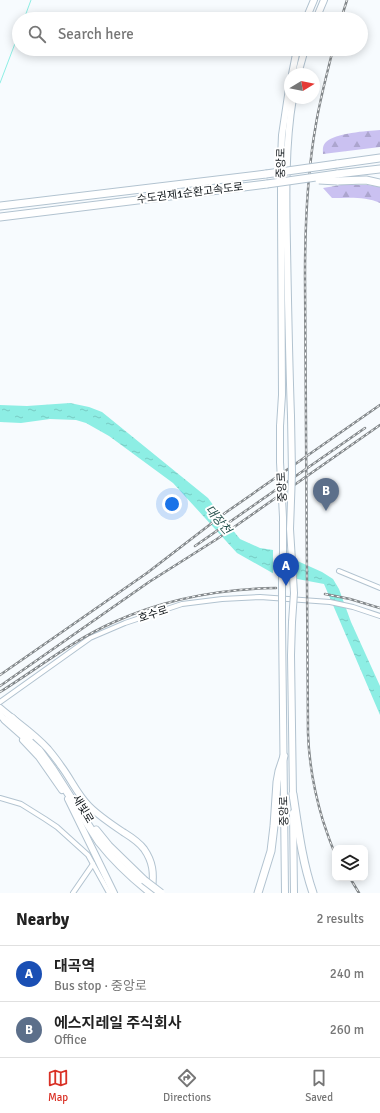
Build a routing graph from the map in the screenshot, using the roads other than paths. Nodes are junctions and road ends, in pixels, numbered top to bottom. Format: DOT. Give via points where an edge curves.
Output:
graph roads {
  1 [pos="314,0"];
  2 [pos="324,0"];
  3 [pos="309,12"];
  4 [pos="319,12"];
  5 [pos="296,56"];
  6 [pos="303,56"];
  7 [pos="293,68"];
  8 [pos="300,68"];
  9 [pos="287,104"];
  10 [pos="292,104"];
  11 [pos="379,158"];
  12 [pos="380,169"];
  13 [pos="337,178"];
  14 [pos="380,183"];
  15 [pos="0,206"];
  16 [pos="0,217"];
  17 [pos="339,570"];
  18 [pos="380,588"];
  19 [pos="380,616"];
  20 [pos="0,702"];
  21 [pos="0,706"];
  22 [pos="4,717"];
  23 [pos="284,756"];
  24 [pos="293,794"];
  25 [pos="0,798"];
  26 [pos="93,864"];
  27 [pos="143,883"];
  28 [pos="72,893"];
  29 [pos="108,893"];
  30 [pos="114,893"];
  31 [pos="151,893"];
  32 [pos="161,893"];
  33 [pos="258,893"];
  34 [pos="285,893"];
  35 [pos="294,893"];
  36 [pos="313,893"];
  1 -- 3 [label="main road"];
  2 -- 4 [label="main road"];
  5 -- 7 [label="main road"];
  6 -- 8 [label="main road"];
  9 -- 23 [label="main road, 중앙로, bridge" via="281,153 280,209"];
  10 -- 24 [label="main road, 중앙로, bridge" via="287,157 286,217 292,473 290,528 294,593 291,655"];
  11 -- 15 [label="highway, 수도권제1순환고속도로, bridge"];
  12 -- 13 [label="highway, 수도권제1순환고속도로"];
  13 -- 14 [label="highway"];
  13 -- 16 [label="highway, 수도권제1순환고속도로, bridge" via="303,179"];
  17 -- 18 [label="street"];
  19 -- 20 [label="street, 호수로" via="330,602 260,597 182,604 90,638"];
  21 -- 22 [label="main road"];
  22 -- 27 [label="highway, 새빛로" via="44,750 99,834"];
  22 -- 30 [label="main road" via="39,757 70,802"];
  22 -- 31 [label="main road" via="27,728 62,766 88,805 144,849 150,858 154,876"];
  23 -- 33 [label="highway" via="277,782 271,850"];
  23 -- 34 [label="main road, 중앙로"];
  24 -- 35 [label="main road, 중앙로"];
  24 -- 36 [label="highway"];
  25 -- 26 [label="street" via="21,804 57,827 88,855"];
  26 -- 28 [label="street"];
  26 -- 29 [label="street"];
  27 -- 31 [label="highway, 새빛로"];
  27 -- 32 [label="highway, 새빛로, bridge"];
}
